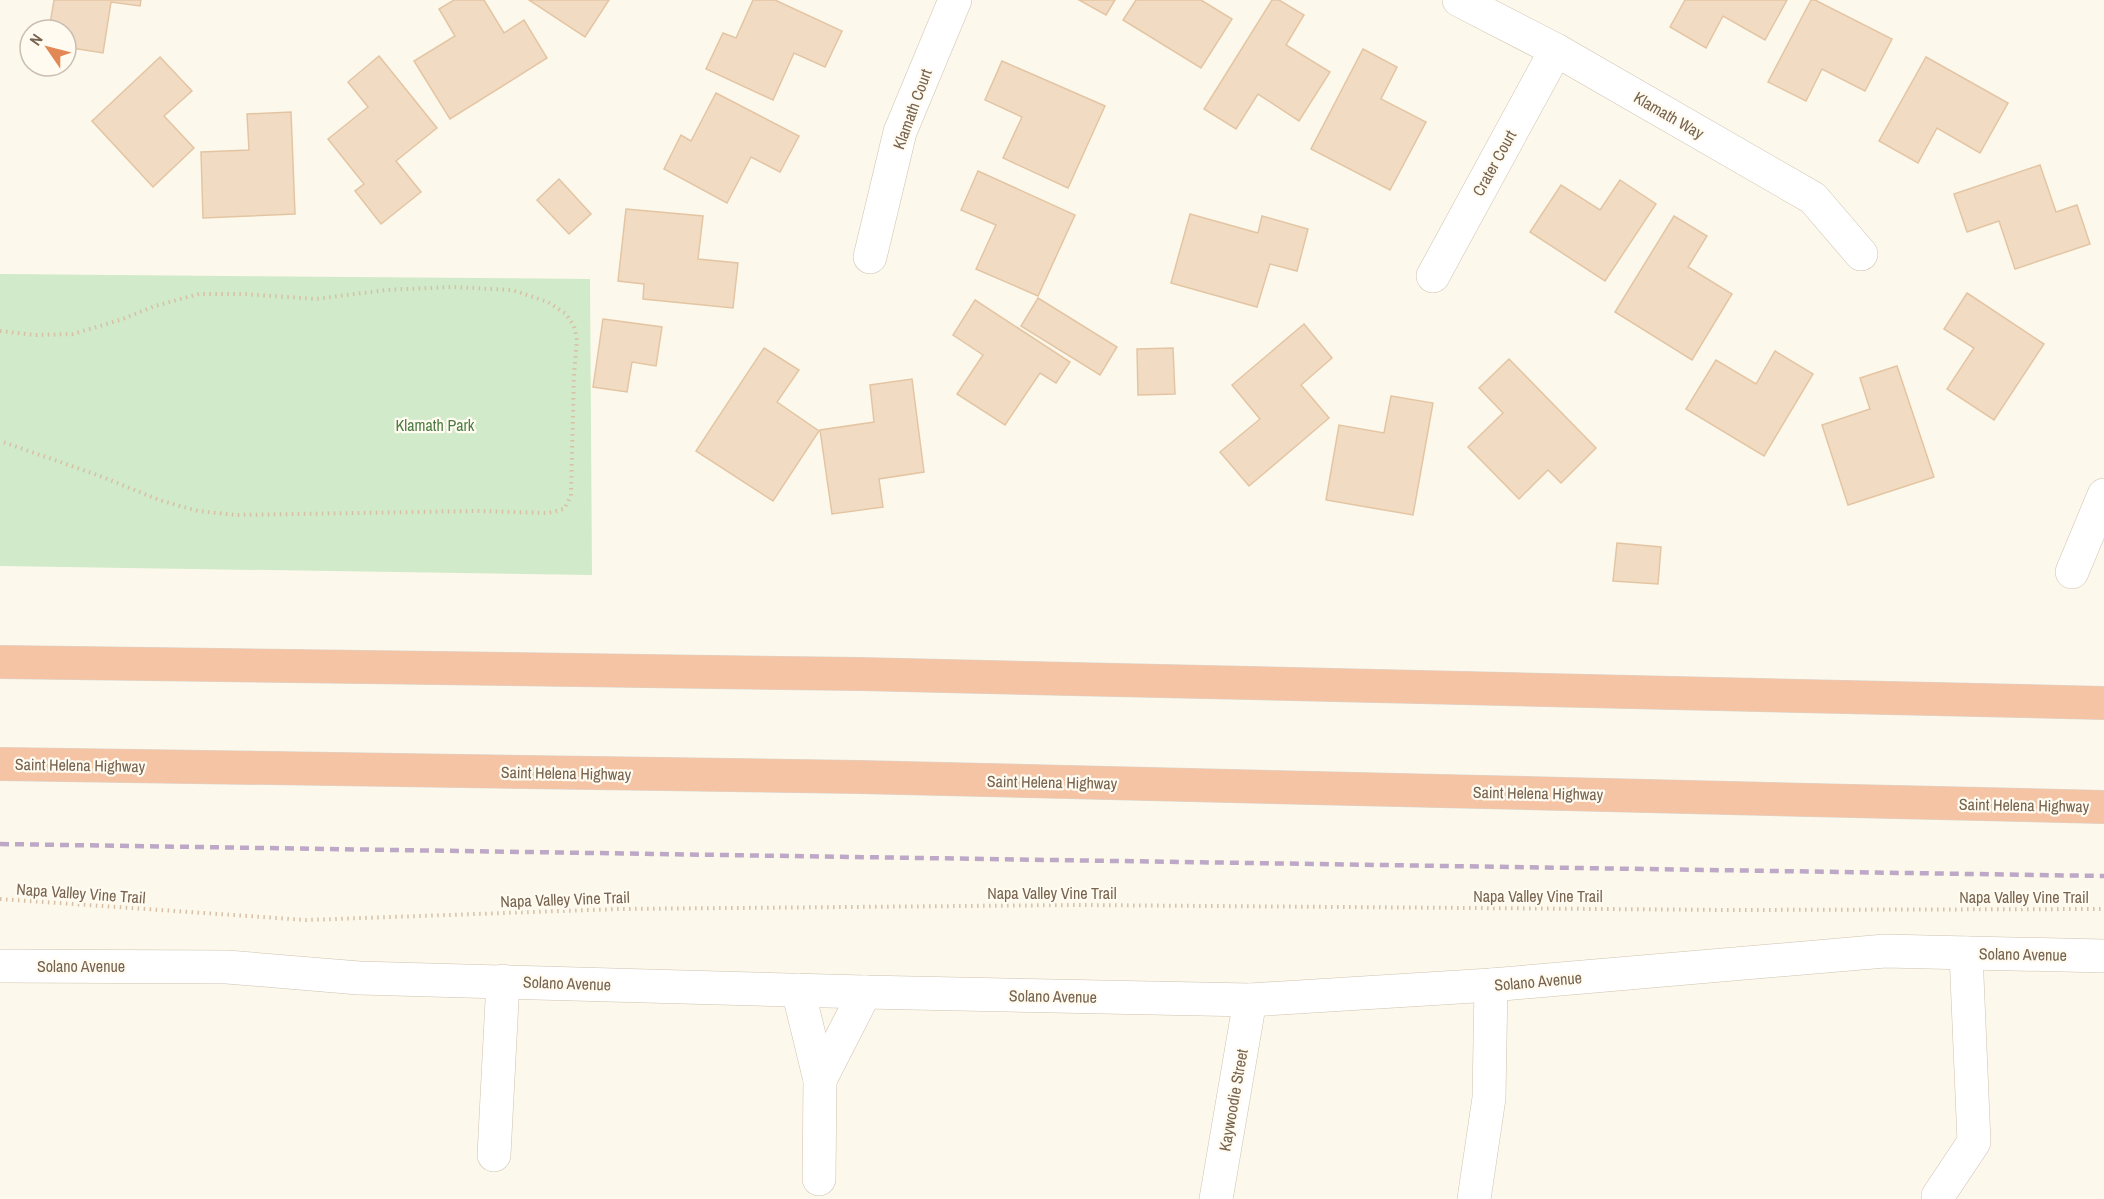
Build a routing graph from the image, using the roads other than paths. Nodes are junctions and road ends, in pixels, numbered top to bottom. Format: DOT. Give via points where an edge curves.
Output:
graph roads {
  1 [pos="955,0"];
  2 [pos="1459,0"];
  3 [pos="1556,51"];
  4 [pos="1861,254"];
  5 [pos="870,257"];
  6 [pos="1432,276"];
  7 [pos="2104,495"];
  8 [pos="2072,572"];
  9 [pos="0,662"];
  10 [pos="2104,703"];
  11 [pos="0,764"];
  12 [pos="2104,807"];
  13 [pos="1966,953"];
  14 [pos="2104,956"];
  15 [pos="0,966"];
  16 [pos="503,981"];
  17 [pos="1491,985"];
  18 [pos="798,990"];
  19 [pos="865,992"];
  20 [pos="1250,1000"];
  21 [pos="820,1080"];
  22 [pos="494,1155"];
  23 [pos="819,1179"];
  24 [pos="1938,1196"];
  25 [pos="1216,1199"];
  26 [pos="1473,1199"];
  1 -- 5 [label="street, Klamath Court" via="900,132"];
  2 -- 3 [label="street, Klamath Way"];
  3 -- 4 [label="street, Klamath Way" via="1813,198"];
  3 -- 6 [label="street, Crater Court"];
  7 -- 8 [label="street"];
  9 -- 10 [label="highway" via="872,675"];
  11 -- 12 [label="highway, Saint Helena Highway" via="847,777"];
  13 -- 14 [label="street, Solano Avenue"];
  13 -- 17 [label="street, Solano Avenue" via="1885,951"];
  13 -- 24 [label="street" via="1974,1142"];
  15 -- 16 [label="street, Solano Avenue" via="227,967 359,978"];
  16 -- 18 [label="street, Solano Avenue"];
  16 -- 22 [label="street"];
  17 -- 20 [label="street, Solano Avenue"];
  17 -- 26 [label="street" via="1489,1098"];
  18 -- 19 [label="street, Solano Avenue"];
  18 -- 21 [label="street"];
  19 -- 20 [label="street, Solano Avenue"];
  19 -- 21 [label="street"];
  20 -- 25 [label="street, Kaywoodie Street"];
  21 -- 23 [label="street"];
}
